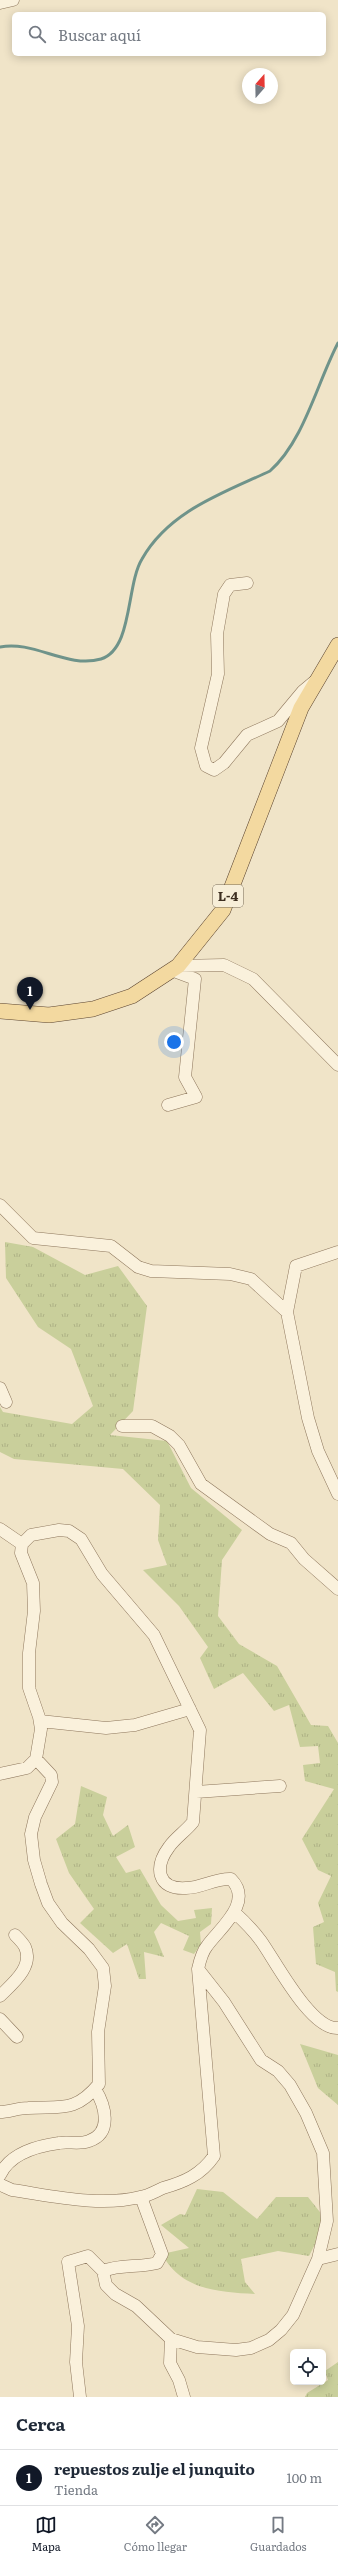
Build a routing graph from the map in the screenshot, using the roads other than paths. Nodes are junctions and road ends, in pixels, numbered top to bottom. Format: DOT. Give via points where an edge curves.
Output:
graph roads {
  1 [pos="13,0"];
  2 [pos="0,2"];
  3 [pos="247,583"];
  4 [pos="338,645"];
  5 [pos="318,680"];
  6 [pos="175,968"];
  7 [pos="0,1011"];
  8 [pos="338,1065"];
  9 [pos="168,1105"];
  10 [pos="0,1205"];
  11 [pos="338,1252"];
  12 [pos="287,1312"];
  13 [pos="0,1388"];
  14 [pos="6,1402"];
  15 [pos="122,1426"];
  16 [pos="338,1494"];
  17 [pos="0,1529"];
  18 [pos="22,1544"];
  19 [pos="338,1590"];
  20 [pos="190,1708"];
  21 [pos="40,1721"];
  22 [pos="36,1759"];
  23 [pos="0,1774"];
  24 [pos="280,1786"];
  25 [pos="196,1792"];
  26 [pos="234,1912"];
  27 [pos="15,1935"];
  28 [pos="198,1969"];
  29 [pos="0,1996"];
  30 [pos="0,2019"];
  31 [pos="338,2028"];
  32 [pos="17,2037"];
  33 [pos="95,2089"];
  34 [pos="0,2112"];
  35 [pos="0,2181"];
  36 [pos="141,2197"];
  37 [pos="338,2254"];
  38 [pos="318,2259"];
  39 [pos="103,2271"];
  40 [pos="171,2339"];
  41 [pos="80,2397"];
  42 [pos="184,2397"];
  1 -- 2 [label="street"];
  3 -- 5 [label="street" via="230,584 224,594 217,634 218,674 201,748 206,766 214,770 224,764 247,735 278,721 302,691"];
  4 -- 5 [label="main road, L-4"];
  5 -- 6 [label="main road, L-4" via="301,708 222,910"];
  6 -- 7 [label="main road, L-4" via="132,996 94,1009 49,1015"];
  6 -- 8 [label="street" via="224,965 253,979"];
  6 -- 9 [label="street" via="195,979 185,1077 196,1097"];
  10 -- 12 [label="street" via="33,1238 111,1246 138,1267 151,1272 230,1274 251,1279"];
  11 -- 12 [label="street" via="296,1266"];
  12 -- 16 [label="street" via="308,1418 318,1451"];
  13 -- 14 [label="street"];
  15 -- 19 [label="street" via="152,1426 170,1436 178,1445 200,1484 270,1534 291,1543 304,1559"];
  17 -- 18 [label="street"];
  18 -- 20 [label="street" via="31,1535 59,1530 69,1531 81,1538 102,1574 154,1635"];
  18 -- 21 [label="street" via="21,1553 33,1583 34,1611 29,1653 29,1688"];
  20 -- 21 [label="street" via="135,1725 106,1728"];
  20 -- 25 [label="street" via="200,1730"];
  21 -- 22 [label="street"];
  22 -- 23 [label="street" via="27,1768"];
  22 -- 33 [label="street" via="51,1775 52,1782 31,1834 41,1884 48,1903 62,1923 89,1949 102,1968 105,1986 98,2032 99,2084"];
  24 -- 25 [label="street"];
  25 -- 26 [label="street" via="193,1822 169,1846 160,1867 160,1876 164,1883 186,1888 222,1879 231,1880 236,1884 239,1896"];
  26 -- 28 [label="street" via="226,1926 207,1946"];
  26 -- 31 [label="street" via="258,1937 316,2018 330,2029"];
  27 -- 29 [label="street" via="26,1948 26,1960 20,1974"];
  28 -- 36 [label="street" via="214,2156 206,2168 186,2181"];
  28 -- 38 [label="street" via="224,2002 261,2060 278,2071 290,2085 306,2113 323,2153 327,2222"];
  30 -- 32 [label="street"];
  33 -- 34 [label="street" via="76,2105 57,2109 27,2108"];
  33 -- 35 [label="street" via="104,2113 104,2129 98,2136 76,2144 60,2142 23,2152 4,2166"];
  35 -- 36 [label="street" via="12,2190 87,2199 118,2200"];
  36 -- 39 [label="street" via="162,2254 156,2263 142,2267 115,2267"];
  37 -- 38 [label="street"];
  38 -- 40 [label="street" via="293,2315 268,2340 251,2348 236,2350 197,2347"];
  39 -- 40 [label="street" via="106,2285 115,2294 136,2306"];
  39 -- 41 [label="street" via="88,2256 68,2262 78,2326 76,2362"];
  40 -- 42 [label="street" via="170,2363"];
}
